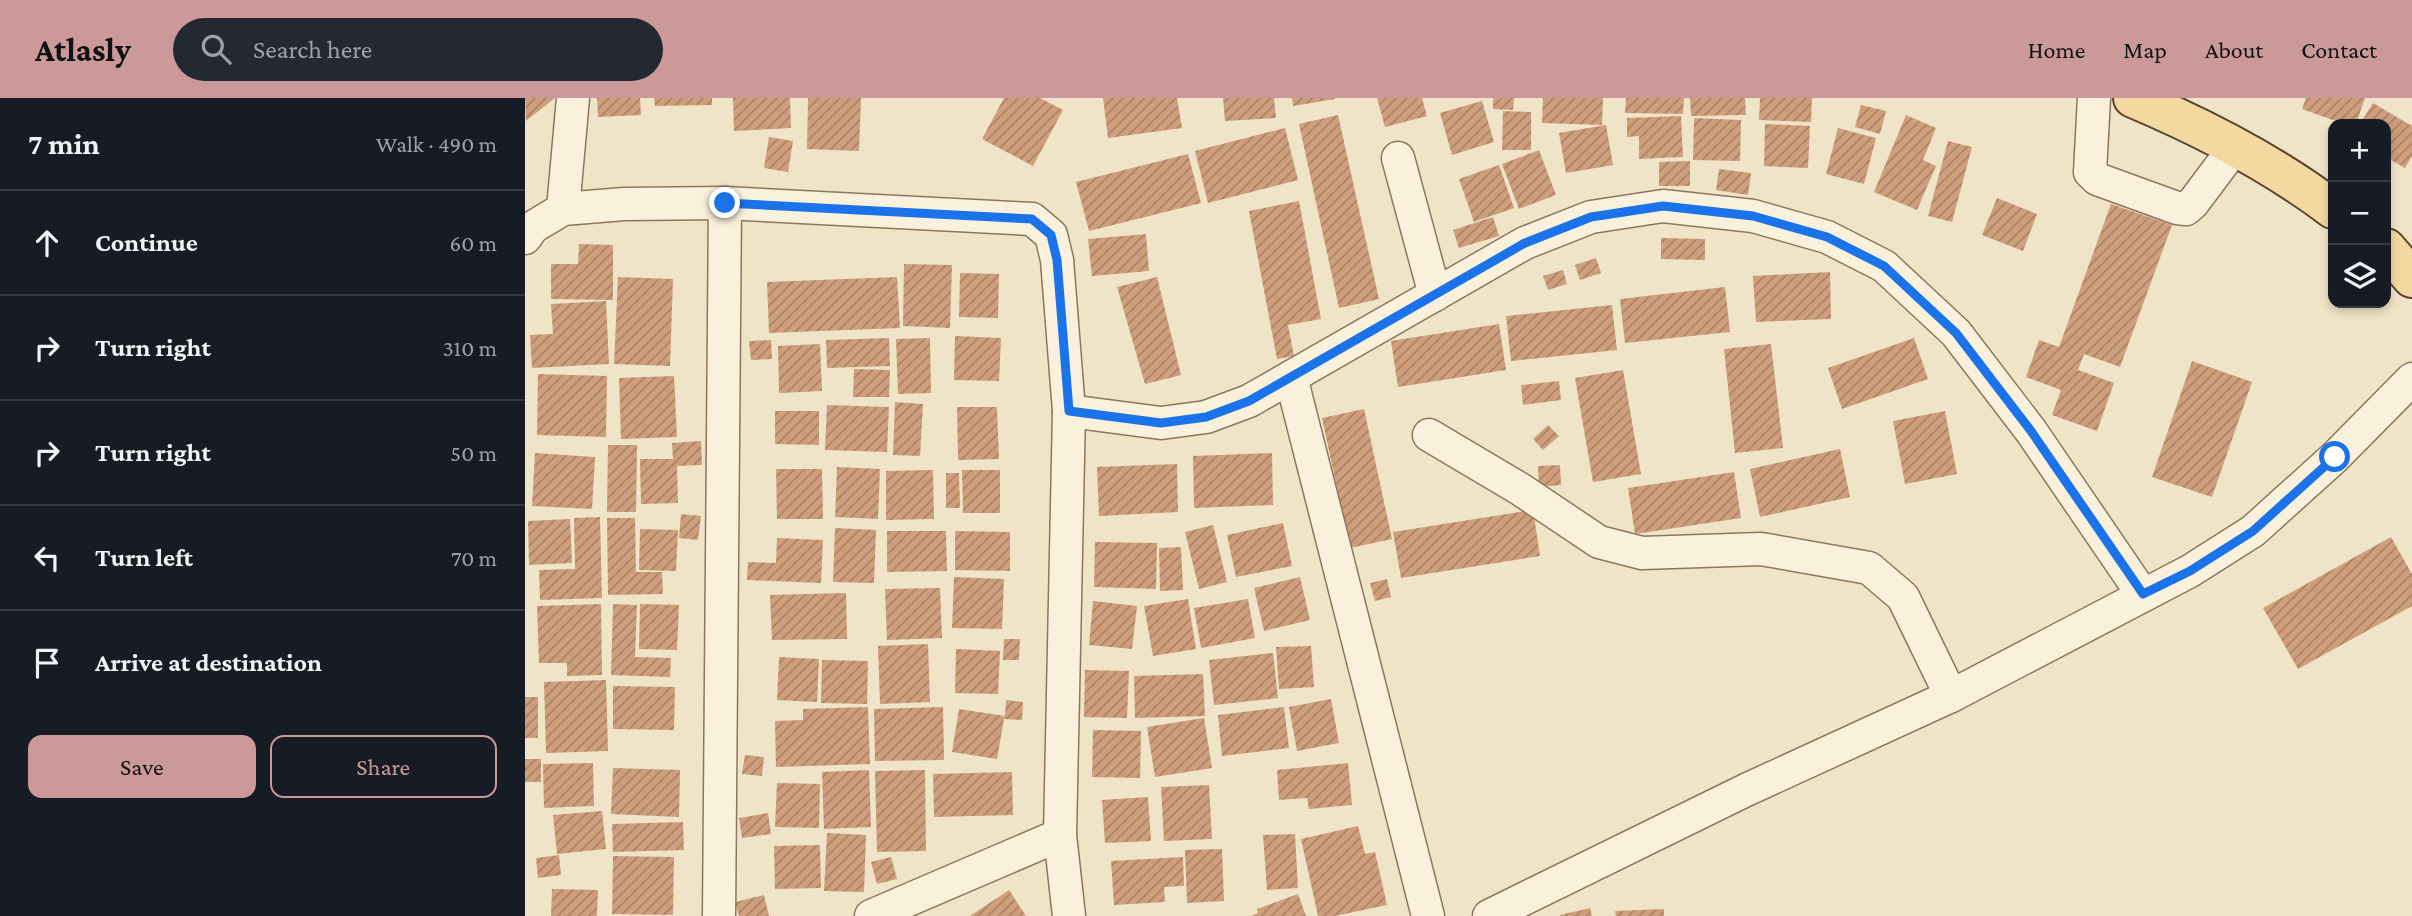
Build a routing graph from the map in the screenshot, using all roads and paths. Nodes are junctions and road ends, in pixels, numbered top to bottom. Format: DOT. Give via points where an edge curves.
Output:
graph roads {
  1 [pos="573,98"];
  2 [pos="2094,98"];
  3 [pos="2133,98"];
  4 [pos="2235,146"];
  5 [pos="1398,158"];
  6 [pos="725,203"];
  7 [pos="2328,205"];
  8 [pos="563,209"];
  9 [pos="525,239"];
  10 [pos="2391,254"];
  11 [pos="2412,278"];
  12 [pos="1435,295"];
  13 [pos="1291,377"];
  14 [pos="2412,379"];
  15 [pos="1069,411"];
  16 [pos="1429,435"];
  17 [pos="2143,594"];
  18 [pos="1951,696"];
  19 [pos="1060,835"];
  20 [pos="719,916"];
  21 [pos="871,916"];
  22 [pos="1069,916"];
  23 [pos="1428,916"];
  24 [pos="1489,916"];
  1 -- 8 [label="street"];
  2 -- 4 [label="street" via="2090,172 2177,208 2186,209 2193,203"];
  3 -- 4 [label="main road"];
  4 -- 7 [label="main road"];
  5 -- 12 [label="street"];
  6 -- 8 [label="street"];
  6 -- 15 [label="street" via="1032,219 1051,235 1057,260"];
  6 -- 20 [label="street"];
  8 -- 9 [label="street" via="533,227"];
  10 -- 11 [label="main road"];
  12 -- 13 [label="street"];
  12 -- 17 [label="street" via="1525,243 1580,221 1663,206 1753,216 1827,237 1884,266 1956,333 2031,431"];
  13 -- 15 [label="street" via="1249,401 1206,417 1161,423"];
  13 -- 23 [label="street"];
  14 -- 17 [label="street" via="2253,531"];
  15 -- 19 [label="street"];
  16 -- 18 [label="street" via="1599,542 1642,553 1761,550 1869,568 1903,597"];
  17 -- 18 [label="street"];
  18 -- 24 [label="street"];
  19 -- 21 [label="street"];
  19 -- 22 [label="street"];
}
